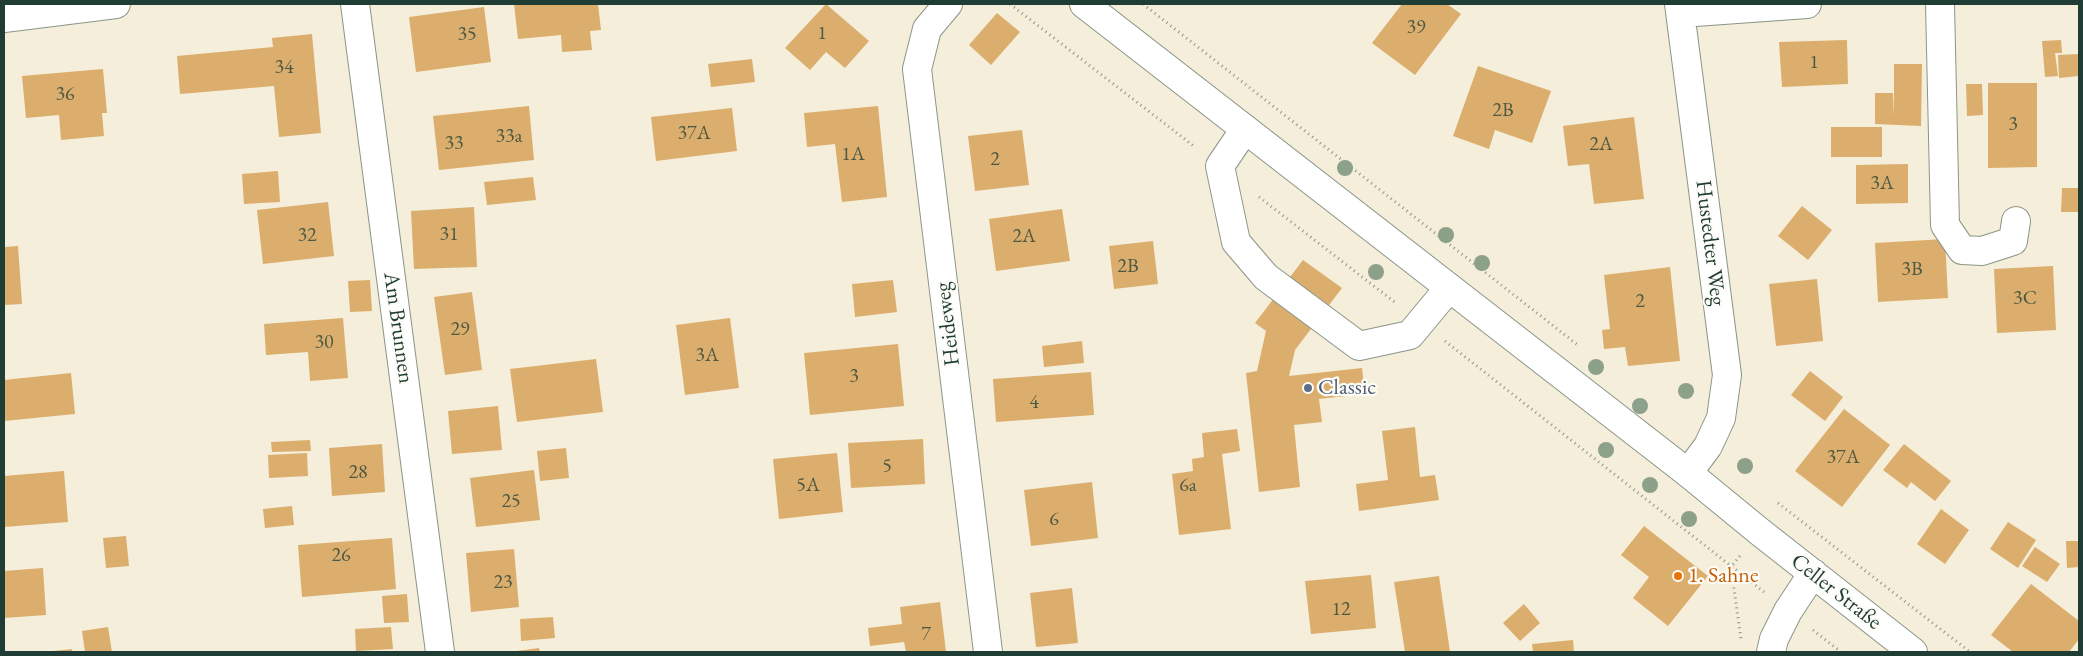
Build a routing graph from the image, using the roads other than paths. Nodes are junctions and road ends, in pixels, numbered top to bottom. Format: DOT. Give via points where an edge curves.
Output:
graph roads {
  1 [pos="116,4"];
  2 [pos="355,4"];
  3 [pos="948,4"];
  4 [pos="1084,4"];
  5 [pos="1807,4"];
  6 [pos="1940,4"];
  7 [pos="1680,8"];
  8 [pos="4,18"];
  9 [pos="1245,129"];
  10 [pos="2016,221"];
  11 [pos="1449,288"];
  12 [pos="1688,473"];
  13 [pos="1813,573"];
  14 [pos="440,652"];
  15 [pos="988,652"];
  16 [pos="1771,652"];
  17 [pos="1913,652"];
  1 -- 8 [label="street"];
  2 -- 14 [label="street, Am Brunnen"];
  3 -- 15 [label="street, Heideweg" via="927,29 917,69"];
  4 -- 9 [label="street, Celler Straße"];
  5 -- 7 [label="street"];
  6 -- 10 [label="street" via="1945,225 1962,250 1982,251 2013,242"];
  7 -- 12 [label="street, Hustedter Weg" via="1727,375 1721,418 1708,446"];
  9 -- 11 [label="street, Celler Straße"];
  9 -- 11 [label="street" via="1220,166 1236,242 1266,277 1359,346 1410,336"];
  11 -- 12 [label="street, Celler Straße"];
  12 -- 13 [label="street, Celler Straße"];
  13 -- 16 [label="street" via="1785,618"];
  13 -- 17 [label="street, Celler Straße"];
}
